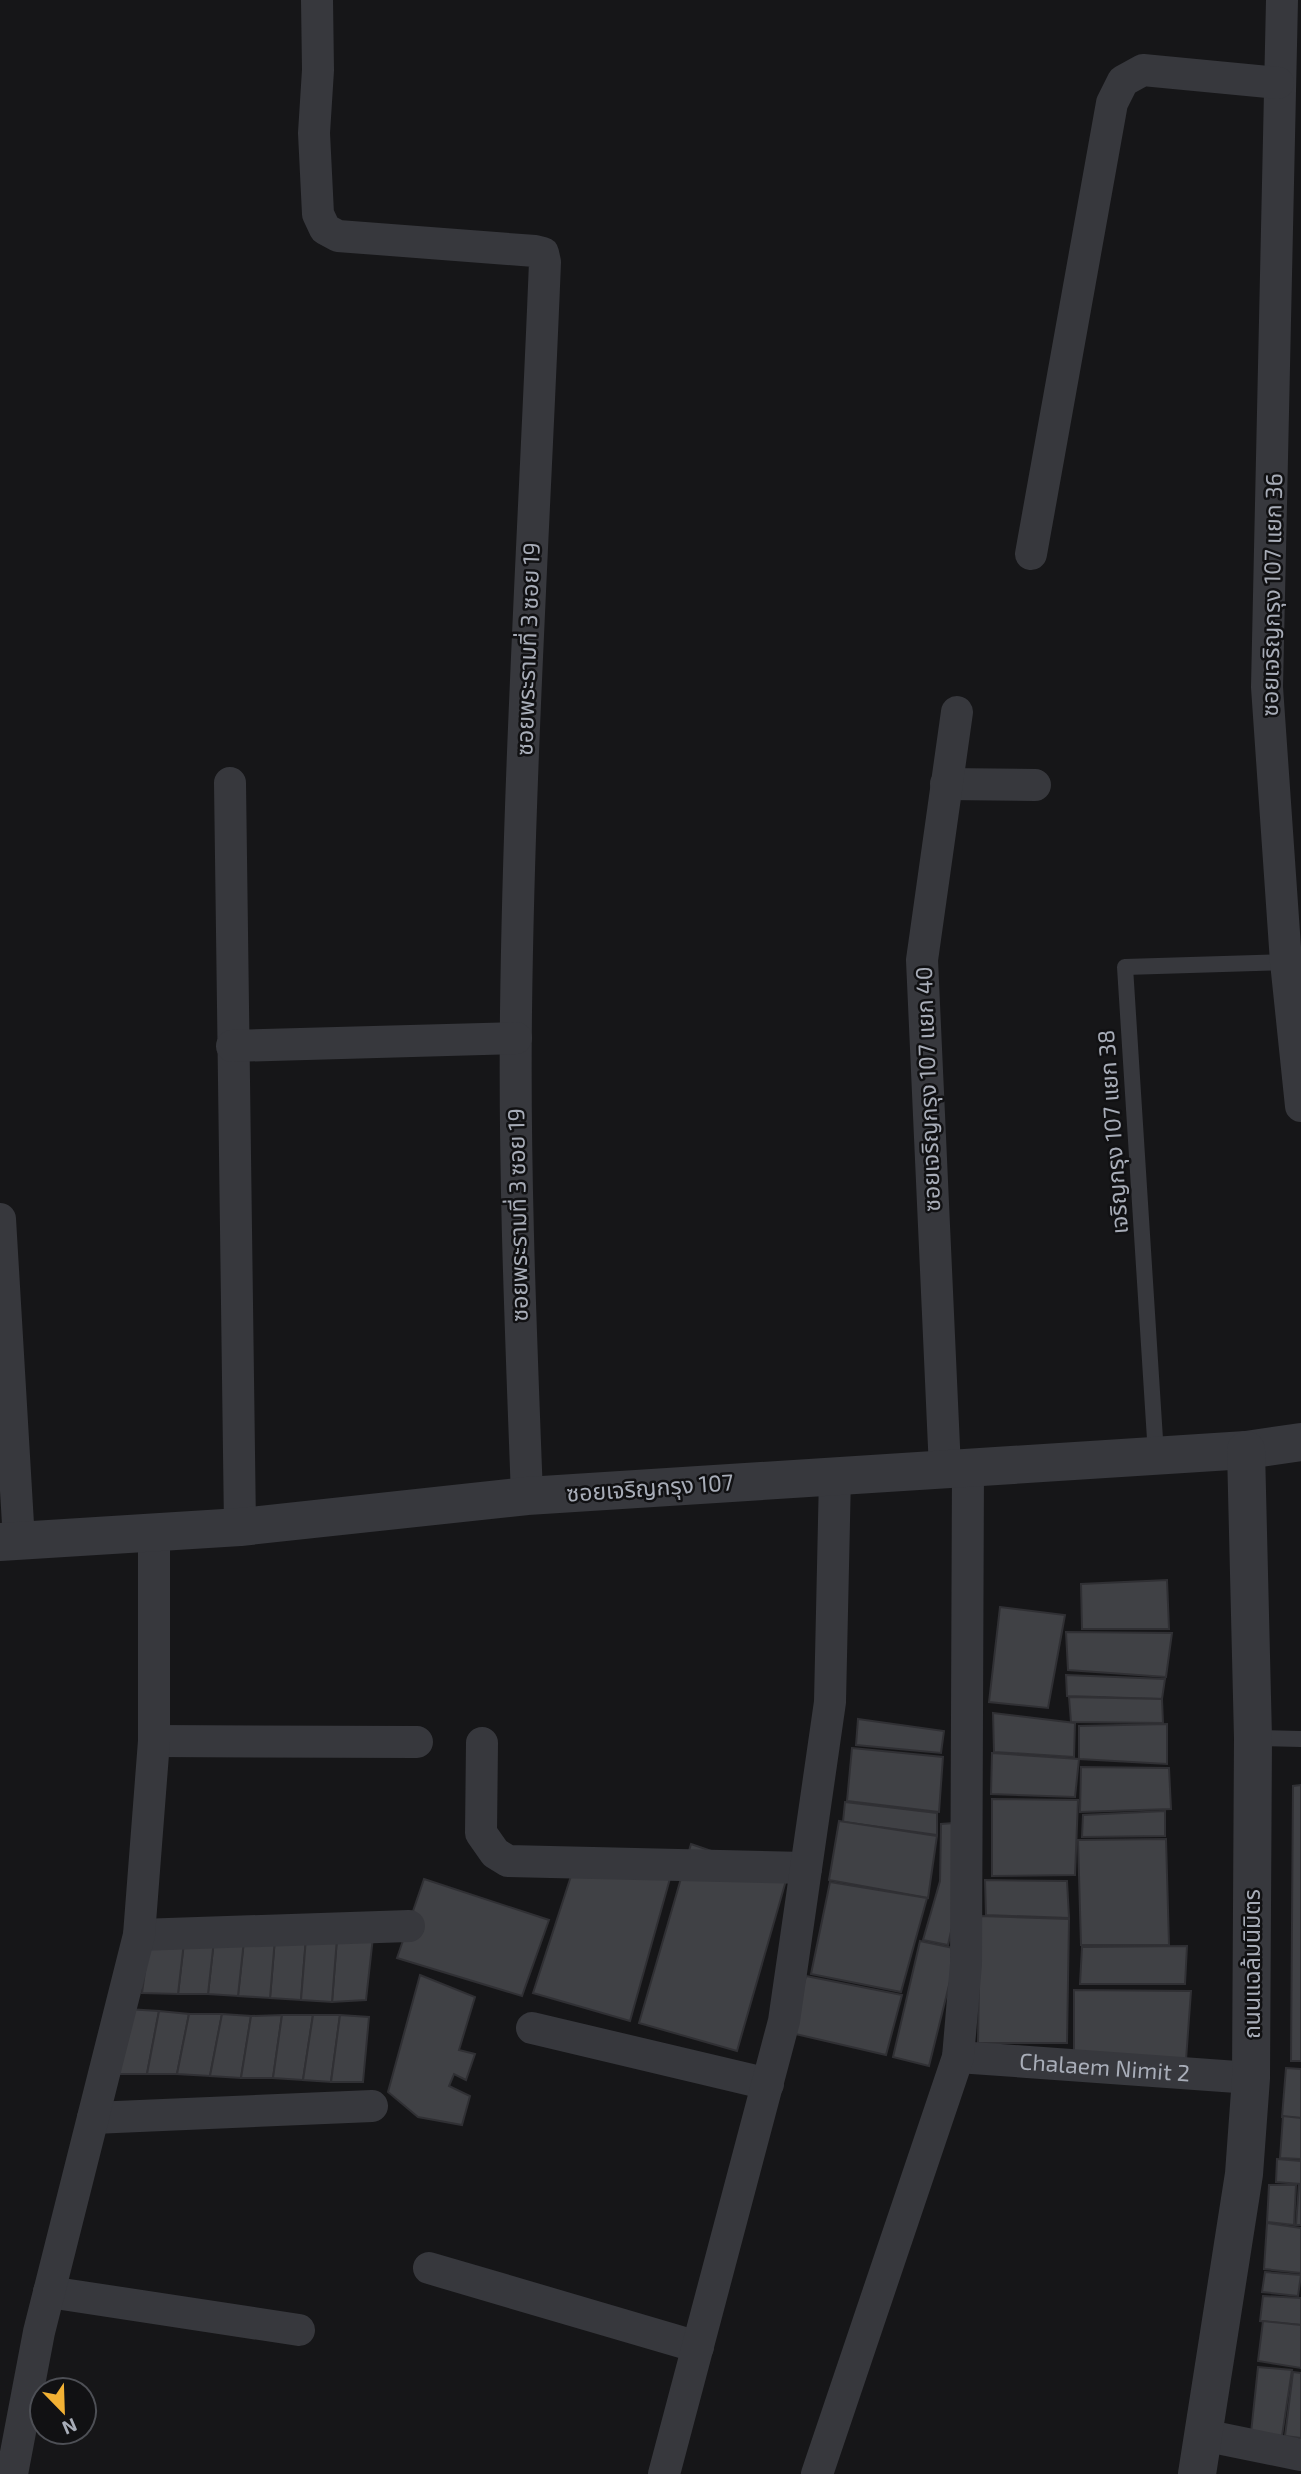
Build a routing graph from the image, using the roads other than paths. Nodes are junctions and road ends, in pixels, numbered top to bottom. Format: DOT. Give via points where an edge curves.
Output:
graph roads {
  1 [pos="317,0"];
  2 [pos="1282,0"];
  3 [pos="1278,83"];
  4 [pos="1031,554"];
  5 [pos="957,712"];
  6 [pos="230,783"];
  7 [pos="946,784"];
  8 [pos="1035,785"];
  9 [pos="1286,962"];
  10 [pos="516,1038"];
  11 [pos="232,1046"];
  12 [pos="1301,1106"];
  13 [pos="0,1219"];
  14 [pos="1301,1442"];
  15 [pos="1246,1450"];
  16 [pos="1156,1455"];
  17 [pos="956,1468"];
  18 [pos="835,1476"];
  19 [pos="527,1496"];
  20 [pos="240,1527"];
  21 [pos="155,1534"];
  22 [pos="10,1541"];
  23 [pos="1253,1738"];
  24 [pos="1301,1739"];
  25 [pos="154,1741"];
  26 [pos="417,1742"];
  27 [pos="482,1743"];
  28 [pos="807,1868"];
  29 [pos="409,1926"];
  30 [pos="139,1935"];
  31 [pos="532,2028"];
  32 [pos="958,2057"];
  33 [pos="1251,2078"];
  34 [pos="768,2084"];
  35 [pos="372,2106"];
  36 [pos="93,2118"];
  37 [pos="429,2268"];
  38 [pos="48,2292"];
  39 [pos="299,2329"];
  40 [pos="698,2347"];
  41 [pos="1203,2435"];
  42 [pos="1301,2455"];
  43 [pos="12,2474"];
  44 [pos="664,2474"];
  45 [pos="817,2474"];
  46 [pos="1197,2474"];
  1 -- 10 [label="street, ซอยพระรามที่ 3 ซอย 19" via="314,134 318,214 325,229 338,236 535,251 543,253 545,262"];
  2 -- 3 [label="street, ซอยเจริญกรุง 107 แยก 36"];
  3 -- 4 [label="street" via="1143,70 1123,80 1112,103"];
  3 -- 9 [label="street, ซอยเจริญกรุง 107 แยก 36" via="1267,687"];
  5 -- 7 [label="street, ซอยเจริญกรุง 107 แยก 40"];
  6 -- 11 [label="street"];
  7 -- 8 [label="street"];
  7 -- 17 [label="street, ซอยเจริญกรุง 107 แยก 40" via="922,960"];
  9 -- 12 [label="street, ซอยเจริญกรุง 107 แยก 36"];
  9 -- 16 [label="lane, เจริญกรุง 107 แยก 38" via="1125,967"];
  10 -- 11 [label="street"];
  10 -- 19 [label="street, ซอยพระรามที่ 3 ซอย 19"];
  11 -- 20 [label="street"];
  13 -- 22 [label="street"];
  14 -- 15 [label="street, ซอยเจริญกรุง 107"];
  15 -- 16 [label="street, ซอยเจริญกรุง 107"];
  15 -- 23 [label="street, ถนนแฉล้มนิมิตร"];
  16 -- 17 [label="street, ซอยเจริญกรุง 107"];
  17 -- 18 [label="street, ซอยเจริญกรุง 107"];
  17 -- 32 [label="street, ซอยเจริญกรุง 107 แยก 40" via="966,1964"];
  18 -- 19 [label="street, ซอยเจริญกรุง 107"];
  18 -- 28 [label="street" via="830,1702"];
  19 -- 20 [label="street, ซอยเจริญกรุง 107"];
  20 -- 21 [label="street, ซอยเจริญกรุง 107"];
  21 -- 22 [label="street, ซอยเจริญกรุง 107"];
  21 -- 25 [label="street"];
  23 -- 24 [label="lane"];
  23 -- 33 [label="street, ถนนแฉล้มนิมิตร"];
  25 -- 26 [label="street"];
  25 -- 30 [label="street"];
  27 -- 28 [label="street" via="481,1833 495,1853 508,1861"];
  28 -- 34 [label="street" via="785,2021"];
  29 -- 30 [label="street"];
  30 -- 36 [label="street"];
  31 -- 34 [label="street"];
  32 -- 33 [label="street, Chalaem Nimit 2"];
  32 -- 45 [label="street, ซอยเจริญกรุง 107 แยก 40"];
  33 -- 41 [label="street, ถนนแฉล้มนิมิตร" via="1244,2174"];
  34 -- 40 [label="street"];
  35 -- 36 [label="street"];
  36 -- 38 [label="street"];
  37 -- 40 [label="street"];
  38 -- 39 [label="street"];
  38 -- 43 [label="street"];
  40 -- 44 [label="street"];
  41 -- 42 [label="street"];
  41 -- 46 [label="street, ถนนแฉล้มนิมิตร"];
}
